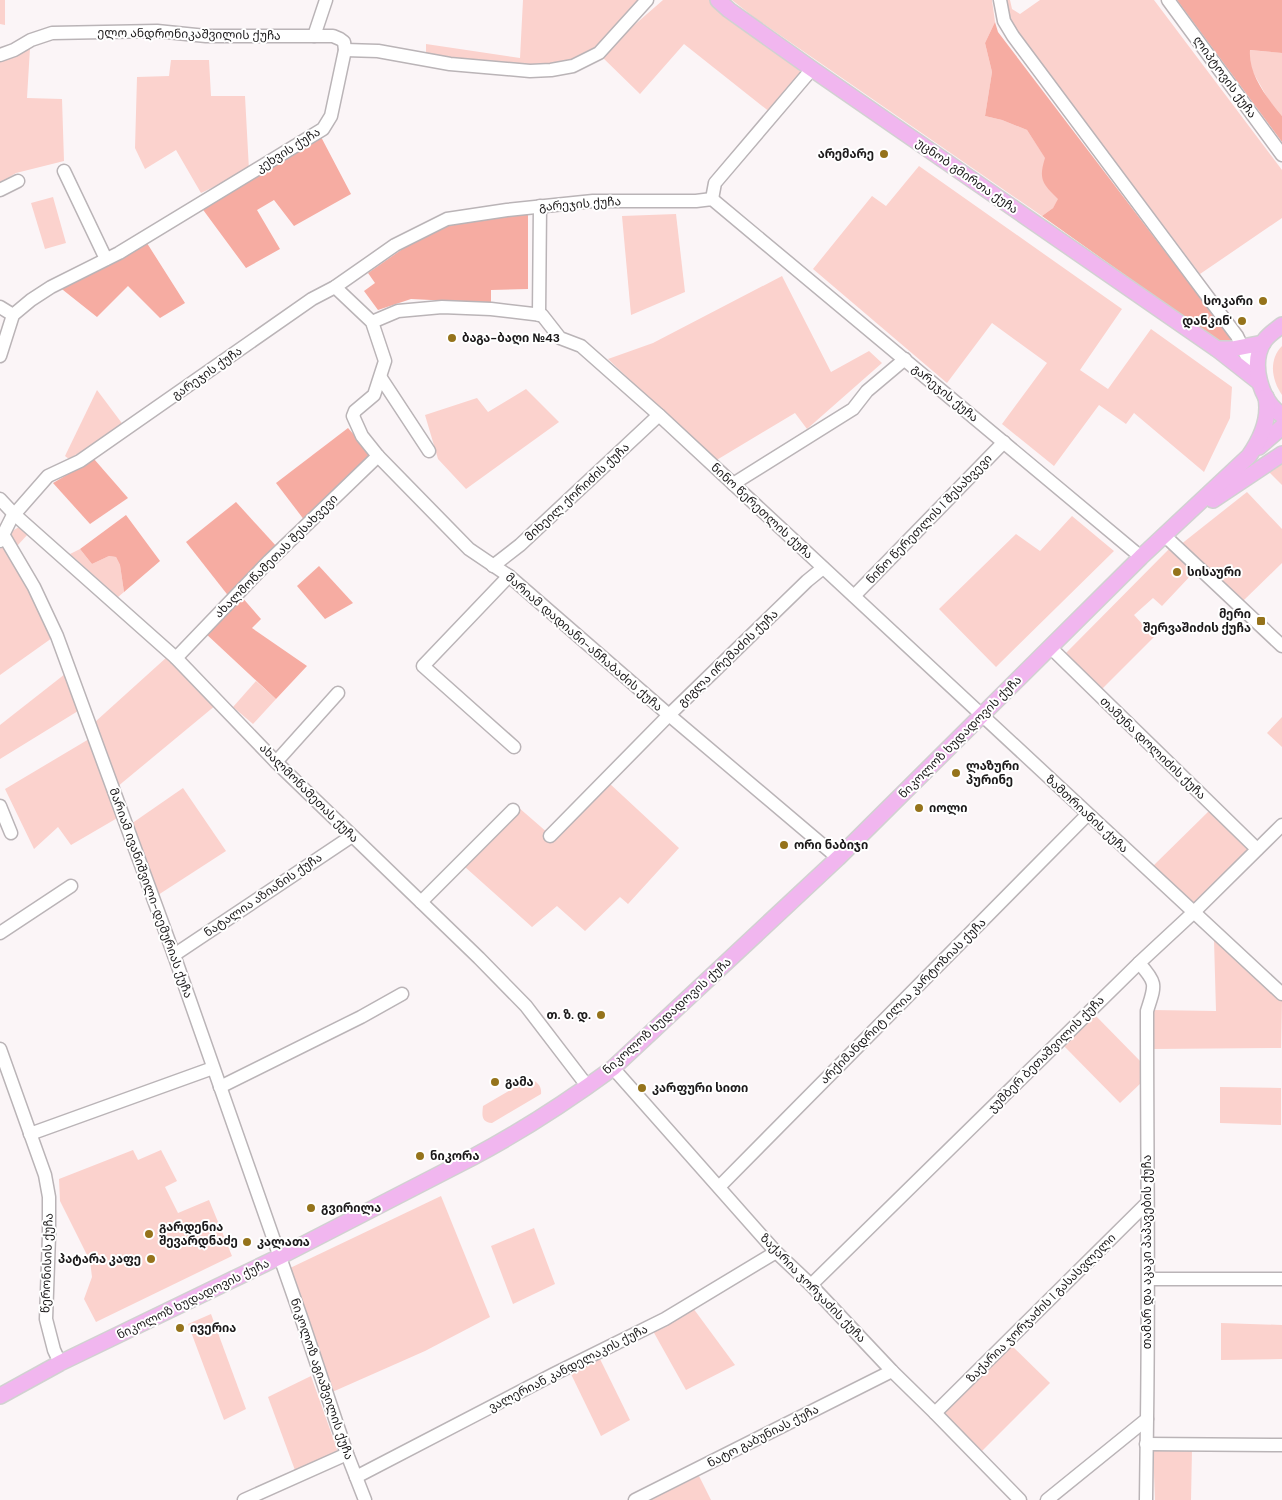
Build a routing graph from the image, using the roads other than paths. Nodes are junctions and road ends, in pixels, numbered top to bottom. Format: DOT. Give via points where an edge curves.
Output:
graph roads {
  1 [pos="326,0"];
  2 [pos="647,0"];
  3 [pos="718,0"];
  4 [pos="1000,0"];
  5 [pos="1168,0"];
  6 [pos="314,36"];
  7 [pos="345,50"];
  8 [pos="0,55"];
  9 [pos="812,69"];
  10 [pos="1282,154"];
  11 [pos="64,171"];
  12 [pos="18,181"];
  13 [pos="0,190"];
  14 [pos="712,199"];
  15 [pos="540,206"];
  16 [pos="106,259"];
  17 [pos="335,287"];
  18 [pos="0,307"];
  19 [pos="13,315"];
  20 [pos="539,315"];
  21 [pos="372,322"];
  22 [pos="1282,325"];
  23 [pos="1263,343"];
  24 [pos="1243,347"];
  25 [pos="1217,348"];
  26 [pos="0,356"];
  27 [pos="905,360"];
  28 [pos="381,378"];
  29 [pos="1259,382"];
  30 [pos="1266,397"];
  31 [pos="659,415"];
  32 [pos="1282,415"];
  33 [pos="1282,427"];
  34 [pos="1004,442"];
  35 [pos="429,451"];
  36 [pos="1282,454"];
  37 [pos="378,456"];
  38 [pos="1249,456"];
  39 [pos="733,484"];
  40 [pos="0,499"];
  41 [pos="14,514"];
  42 [pos="1179,523"];
  43 [pos="1165,536"];
  44 [pos="2,538"];
  45 [pos="1141,557"];
  46 [pos="493,566"];
  47 [pos="822,568"];
  48 [pos="509,576"];
  49 [pos="854,596"];
  50 [pos="1282,646"];
  51 [pos="1050,647"];
  52 [pos="176,658"];
  53 [pos="338,693"];
  54 [pos="982,714"];
  55 [pos="669,715"];
  56 [pos="514,747"];
  57 [pos="276,762"];
  58 [pos="0,806"];
  59 [pos="513,810"];
  60 [pos="1087,815"];
  61 [pos="1282,825"];
  62 [pos="11,833"];
  63 [pos="352,836"];
  64 [pos="550,836"];
  65 [pos="1257,849"];
  66 [pos="838,858"];
  67 [pos="71,886"];
  68 [pos="421,902"];
  69 [pos="1194,912"];
  70 [pos="0,933"];
  71 [pos="174,955"];
  72 [pos="1138,963"];
  73 [pos="402,994"];
  74 [pos="1282,994"];
  75 [pos="0,1049"];
  76 [pos="213,1068"];
  77 [pos="613,1068"];
  78 [pos="588,1087"];
  79 [pos="220,1088"];
  80 [pos="30,1134"];
  81 [pos="720,1187"];
  82 [pos="1146,1203"];
  83 [pos="776,1252"];
  84 [pos="279,1257"];
  85 [pos="1149,1279"];
  86 [pos="1282,1279"];
  87 [pos="812,1285"];
  88 [pos="60,1363"];
  89 [pos="892,1371"];
  90 [pos="0,1396"];
  91 [pos="935,1413"];
  92 [pos="1147,1418"];
  93 [pos="1146,1444"];
  94 [pos="1282,1445"];
  95 [pos="347,1454"];
  96 [pos="356,1477"];
  97 [pos="1015,1499"];
  98 [pos="244,1500"];
  99 [pos="365,1500"];
  100 [pos="635,1500"];
  101 [pos="1047,1500"];
  102 [pos="1146,1500"];
  1 -- 6 [label="street"];
  2 -- 7 [label="street" via="599,52 573,66 551,70 459,65"];
  3 -- 9 [label="main road, უცნობ გმირთა ქუჩა"];
  4 -- 24 [label="street" via="1004,21 1013,36"];
  5 -- 10 [label="street, ლიპტოვის ქუჩა"];
  6 -- 7 [label="street, ელო ანდრონიკაშვილის ქუჩა" via="340,38"];
  6 -- 8 [label="street, ელო ანდრონიკაშვილის ქუჩა" via="206,36 157,31 52,33"];
  7 -- 16 [label="street, კეხვის ქუჩა" via="331,116 324,129"];
  9 -- 14 [label="street" via="715,183"];
  9 -- 25 [label="main road, უცნობ გმირთა ქუჩა"];
  11 -- 16 [label="street"];
  12 -- 13 [label="street"];
  14 -- 15 [label="street, გარეჯის ქუჩა" via="592,201"];
  14 -- 27 [label="street, გარეჯის ქუჩა"];
  15 -- 17 [label="street, გარეჯის ქუჩა" via="447,219 395,245"];
  15 -- 20 [label="street"];
  16 -- 19 [label="street, კეხვის ქუჩა" via="51,287"];
  17 -- 21 [label="street, მარიამ დადიანი-ანჩაბაძის ქუჩა"];
  17 -- 41 [label="street, გარეჯის ქუჩა" via="312,299 80,461 48,476"];
  18 -- 19 [label="street"];
  19 -- 26 [label="street"];
  20 -- 21 [label="street" via="442,307 398,311"];
  20 -- 31 [label="street, ნინო წერეთლის ქუჩა" via="560,338 581,346"];
  21 -- 28 [label="street, მარიამ დადიანი-ანჩაბაძის ქუჩა" via="385,361"];
  22 -- 23 [label="main road"];
  23 -- 24 [label="main road"];
  23 -- 29 [label="main road, ნიკოლოზ ხუდადოვის ქუჩა" via="1259,354"];
  24 -- 25 [label="main road"];
  24 -- 29 [label="street"];
  25 -- 29 [label="main road, უცნობ გმირთა ქუჩა"];
  27 -- 34 [label="street, გარეჯის ქუჩა"];
  27 -- 39 [label="street" via="868,391 853,410"];
  28 -- 35 [label="street"];
  28 -- 37 [label="street, მარიამ დადიანი-ანჩაბაძის ქუჩა" via="374,395 353,416 362,436"];
  29 -- 30 [label="main road, ნიკოლოზ ხუდადოვის ქუჩა"];
  30 -- 32 [label="main road, ნიკოლოზ ხუდადოვის ქუჩა"];
  30 -- 38 [label="main road, ნიკოლოზ ხუდადოვის ქუჩა" via="1261,437"];
  31 -- 39 [label="street, ნინო წერეთლის ქუჩა"];
  31 -- 46 [label="street, მიხეილ ქორიძის ქუჩა"];
  33 -- 38 [label="main road"];
  34 -- 45 [label="street, გარეჯის ქუჩა"];
  34 -- 49 [label="street, ნინო წერეთლის I შესახვევი"];
  36 -- 42 [label="main road, ნიკოლოზ ხუდადოვის ქუჩა"];
  37 -- 46 [label="street, მარიამ დადიანი-ანჩაბაძის ქუჩა" via="469,549"];
  37 -- 52 [label="street, ახალმოწამეთას შესახვევი" via="269,561"];
  38 -- 42 [label="main road, ნიკოლოზ ხუდადოვის ქუჩა"];
  39 -- 47 [label="street, ნინო წერეთლის ქუჩა"];
  40 -- 41 [label="street, ახალმოწამეთას ქუჩა"];
  41 -- 44 [label="street, გარეჯის ქუჩა"];
  41 -- 52 [label="street, ახალმოწამეთას ქუჩა"];
  42 -- 43 [label="main road, ნიკოლოზ ხუდადოვის ქუჩა"];
  43 -- 45 [label="main road, ნიკოლოზ ხუდადოვის ქუჩა"];
  43 -- 50 [label="street"];
  44 -- 71 [label="street, მარიამ ივანიშვილი-დემურიას ქუჩა" via="34,587 57,636"];
  45 -- 51 [label="main road, ნიკოლოზ ხუდადოვის ქუჩა"];
  46 -- 48 [label="street, მარიამ დადიანი-ანჩაბაძის ქუჩა"];
  47 -- 49 [label="street, ნინო წერეთლის ქუჩა"];
  47 -- 55 [label="street, გიგლა ირემაძის ქუჩა"];
  48 -- 55 [label="street, მარიამ დადიანი-ანჩაბაძის ქუჩა"];
  48 -- 56 [label="street" via="423,666"];
  49 -- 54 [label="street, ნინო წერეთლის ქუჩა"];
  51 -- 54 [label="main road, ნიკოლოზ ხუდადოვის ქუჩა"];
  51 -- 65 [label="street, თამუნა დოლიძის ქუჩა"];
  52 -- 57 [label="street, ახალმოწამეთას ქუჩა"];
  53 -- 57 [label="street"];
  54 -- 60 [label="street, ზამთრიანის ქუჩა"];
  54 -- 66 [label="main road, ნიკოლოზ ხუდადოვის ქუჩა"];
  55 -- 64 [label="street, გიგლა ირემაძის ქუჩა"];
  55 -- 66 [label="street, მარიამ დადიანი-ანჩაბაძის ქუჩა"];
  57 -- 63 [label="street, ახალმოწამეთას ქუჩა"];
  58 -- 62 [label="street"];
  59 -- 68 [label="street"];
  60 -- 69 [label="street, ზამთრიანის ქუჩა"];
  60 -- 81 [label="street, არქიმანდრიტ ილია კარტოზიას ქუჩა"];
  61 -- 65 [label="street, ჯუმბერ ბეთაშვილის ქუჩა"];
  63 -- 68 [label="street, ახალმოწამეთას ქუჩა"];
  63 -- 71 [label="street, ნატალია აზიანის ქუჩა"];
  65 -- 69 [label="street, ჯუმბერ ბეთაშვილის ქუჩა"];
  66 -- 77 [label="main road, ნიკოლოზ ხუდადოვის ქუჩა"];
  67 -- 70 [label="street"];
  68 -- 78 [label="street, ახალმოწამეთას ქუჩა" via="526,1006"];
  69 -- 72 [label="street, ჯუმბერ ბეთაშვილის ქუჩა"];
  69 -- 74 [label="street, ზამთრიანის ქუჩა"];
  71 -- 76 [label="street, მარიამ ივანიშვილი-დემურიას ქუჩა"];
  72 -- 82 [label="street, თამარ და აკაკი პაპავების ქუჩა" via="1154,983 1147,1011"];
  72 -- 87 [label="street, ჯუმბერ ბეთაშვილის ქუჩა"];
  73 -- 79 [label="street"];
  75 -- 80 [label="street, წერონისის ქუჩა"];
  76 -- 79 [label="street, მარიამ ივანიშვილი-დემურიას ქუჩა"];
  76 -- 80 [label="street"];
  77 -- 78 [label="main road, ნიკოლოზ ხუდადოვის ქუჩა"];
  77 -- 81 [label="street, ზაქარია ჯორჯაძის ქუჩა"];
  78 -- 84 [label="main road, ნიკოლოზ ხუდადოვის ქუჩა" via="497,1144"];
  79 -- 84 [label="street, მარიამ ივანიშვილი-დემურიას ქუჩა"];
  80 -- 88 [label="street, წერონისის ქუჩა" via="45,1175 50,1246 46,1319"];
  81 -- 83 [label="street, ზაქარია ჯორჯაძის ქუჩა"];
  82 -- 85 [label="street, თამარ და აკაკი პაპავების ქუჩა"];
  82 -- 91 [label="street, ზაქარია ჯორჯაძის I გასასვლელი"];
  83 -- 87 [label="street, ზაქარია ჯორჯაძის ქუჩა"];
  83 -- 96 [label="street, ვალერიან კანდელაკის ქუჩა" via="665,1319"];
  84 -- 88 [label="main road, ნიკოლოზ ხუდადოვის ქუჩა"];
  84 -- 95 [label="street, ნიკოლოზ აგიაშვილის ქუჩა"];
  85 -- 86 [label="street"];
  85 -- 92 [label="street, თამარ და აკაკი პაპავების ქუჩა"];
  87 -- 89 [label="street, ზაქარია ჯორჯაძის ქუჩა"];
  88 -- 90 [label="main road, ნიკოლოზ ხუდადოვის ქუჩა"];
  89 -- 91 [label="street, ზაქარია ჯორჯაძის ქუჩა"];
  89 -- 100 [label="street, ნატო გაბუნიას ქუჩა"];
  91 -- 97 [label="street, ზაქარია ჯორჯაძის ქუჩა"];
  92 -- 93 [label="street, თამარ და აკაკი პაპავების ქუჩა"];
  92 -- 101 [label="street"];
  93 -- 94 [label="street"];
  93 -- 102 [label="street, თამარ და აკაკი პაპავების ქუჩა"];
  95 -- 96 [label="street, ნიკოლოზ აგიაშვილის ქუჩა"];
  95 -- 98 [label="street"];
  96 -- 99 [label="street, ნიკოლოზ აგიაშვილის ქუჩა"];
}
